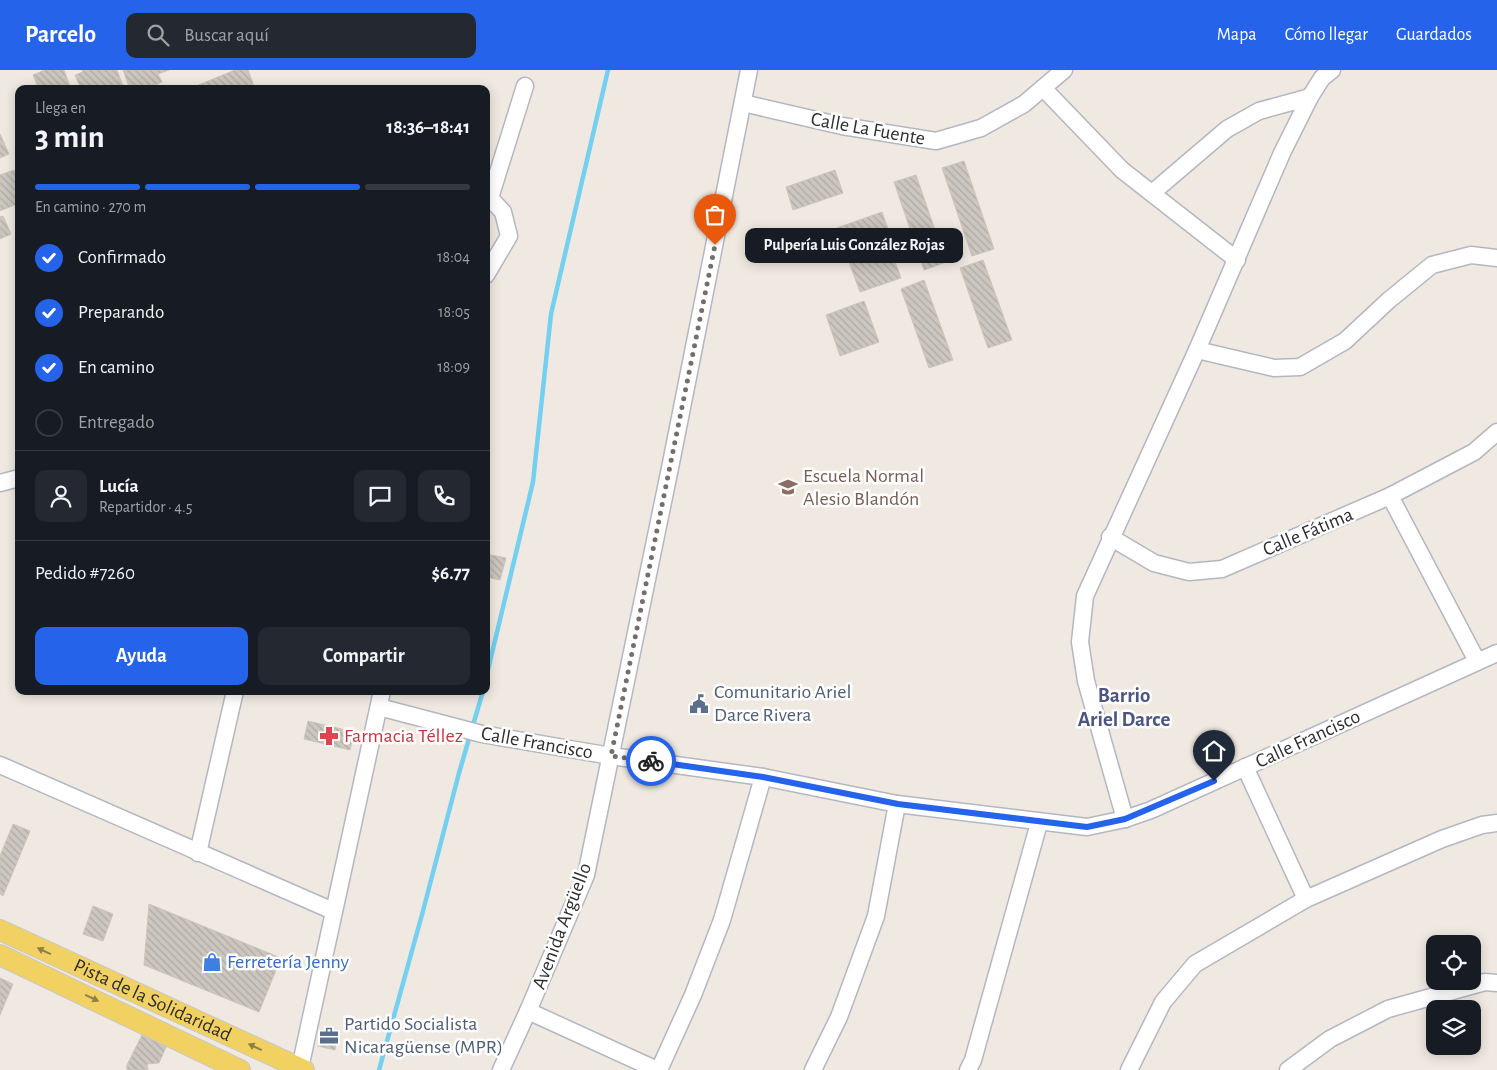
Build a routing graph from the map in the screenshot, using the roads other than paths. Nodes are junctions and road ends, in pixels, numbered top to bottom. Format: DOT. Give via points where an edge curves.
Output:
graph roads {
  1 [pos="749,70"];
  2 [pos="1064,70"];
  3 [pos="1332,70"];
  4 [pos="525,86"];
  5 [pos="1043,88"];
  6 [pos="1310,97"];
  7 [pos="743,103"];
  8 [pos="490,192"];
  9 [pos="1152,193"];
  10 [pos="490,200"];
  11 [pos="1497,258"];
  12 [pos="1237,260"];
  13 [pos="490,268"];
  14 [pos="1197,350"];
  15 [pos="1497,432"];
  16 [pos="15,479"];
  17 [pos="0,483"];
  18 [pos="1390,496"];
  19 [pos="1110,537"];
  20 [pos="1497,653"];
  21 [pos="1478,661"];
  22 [pos="234,695"];
  23 [pos="380,699"];
  24 [pos="611,756"];
  25 [pos="0,765"];
  26 [pos="1245,767"];
  27 [pos="763,777"];
  28 [pos="898,804"];
  29 [pos="1125,819"];
  30 [pos="1038,823"];
  31 [pos="1497,823"];
  32 [pos="198,853"];
  33 [pos="1306,899"];
  34 [pos="332,910"];
  35 [pos="0,930"];
  36 [pos="0,955"];
  37 [pos="1497,983"];
  38 [pos="528,1011"];
  39 [pos="238,1069"];
  40 [pos="301,1069"];
  41 [pos="501,1070"];
  42 [pos="658,1070"];
  43 [pos="813,1070"];
  44 [pos="968,1070"];
  45 [pos="1129,1070"];
  46 [pos="1288,1070"];
  1 -- 7 [label="street, Avenida Argüello"];
  2 -- 5 [label="street, Calle La Fuente"];
  3 -- 6 [label="street" via="1322,78"];
  4 -- 8 [label="street"];
  5 -- 7 [label="street, Calle La Fuente" via="1024,104 981,128 936,141 842,126"];
  5 -- 9 [label="street" via="1122,170"];
  6 -- 9 [label="street" via="1259,111 1227,128"];
  6 -- 12 [label="street" via="1282,153"];
  7 -- 24 [label="street, Avenida Argüello"];
  9 -- 12 [label="street"];
  10 -- 13 [label="street" via="503,212 509,236"];
  11 -- 14 [label="street" via="1471,255 1432,265 1345,341 1300,367 1274,368"];
  12 -- 14 [label="street"];
  14 -- 19 [label="street"];
  15 -- 18 [label="street, Calle Fátima" via="1474,452"];
  16 -- 17 [label="street"];
  18 -- 19 [label="street, Calle Fátima" via="1222,569 1189,572 1154,563"];
  18 -- 21 [label="street"];
  19 -- 29 [label="street" via="1085,596 1080,642 1086,681"];
  20 -- 21 [label="street, Calle Francisco"];
  21 -- 26 [label="street, Calle Francisco"];
  22 -- 32 [label="street"];
  23 -- 24 [label="street, Calle Francisco" via="482,734"];
  23 -- 34 [label="street"];
  24 -- 27 [label="street, Calle Francisco"];
  24 -- 38 [label="street, Avenida Argüello" via="586,875"];
  25 -- 32 [label="street"];
  26 -- 29 [label="street, Calle Francisco"];
  26 -- 33 [label="street"];
  27 -- 28 [label="street, Calle Francisco"];
  27 -- 42 [label="street" via="722,920 693,995"];
  28 -- 30 [label="street, Calle Francisco"];
  28 -- 43 [label="street" via="876,916 839,1017"];
  29 -- 30 [label="street, Calle Francisco" via="1087,827"];
  30 -- 44 [label="street"];
  31 -- 33 [label="street" via="1442,839"];
  32 -- 34 [label="street"];
  33 -- 45 [label="street" via="1195,964 1163,1002"];
  34 -- 40 [label="street"];
  40 -- 35 [label="main road, Pista de la Solidaridad, one-way"];
  36 -- 39 [label="main road, Pista de la Solidaridad, one-way"];
  37 -- 46 [label="street" via="1485,982 1388,1009 1330,1039"];
  38 -- 41 [label="street, Avenida Argüello"];
  38 -- 42 [label="street"];
}
